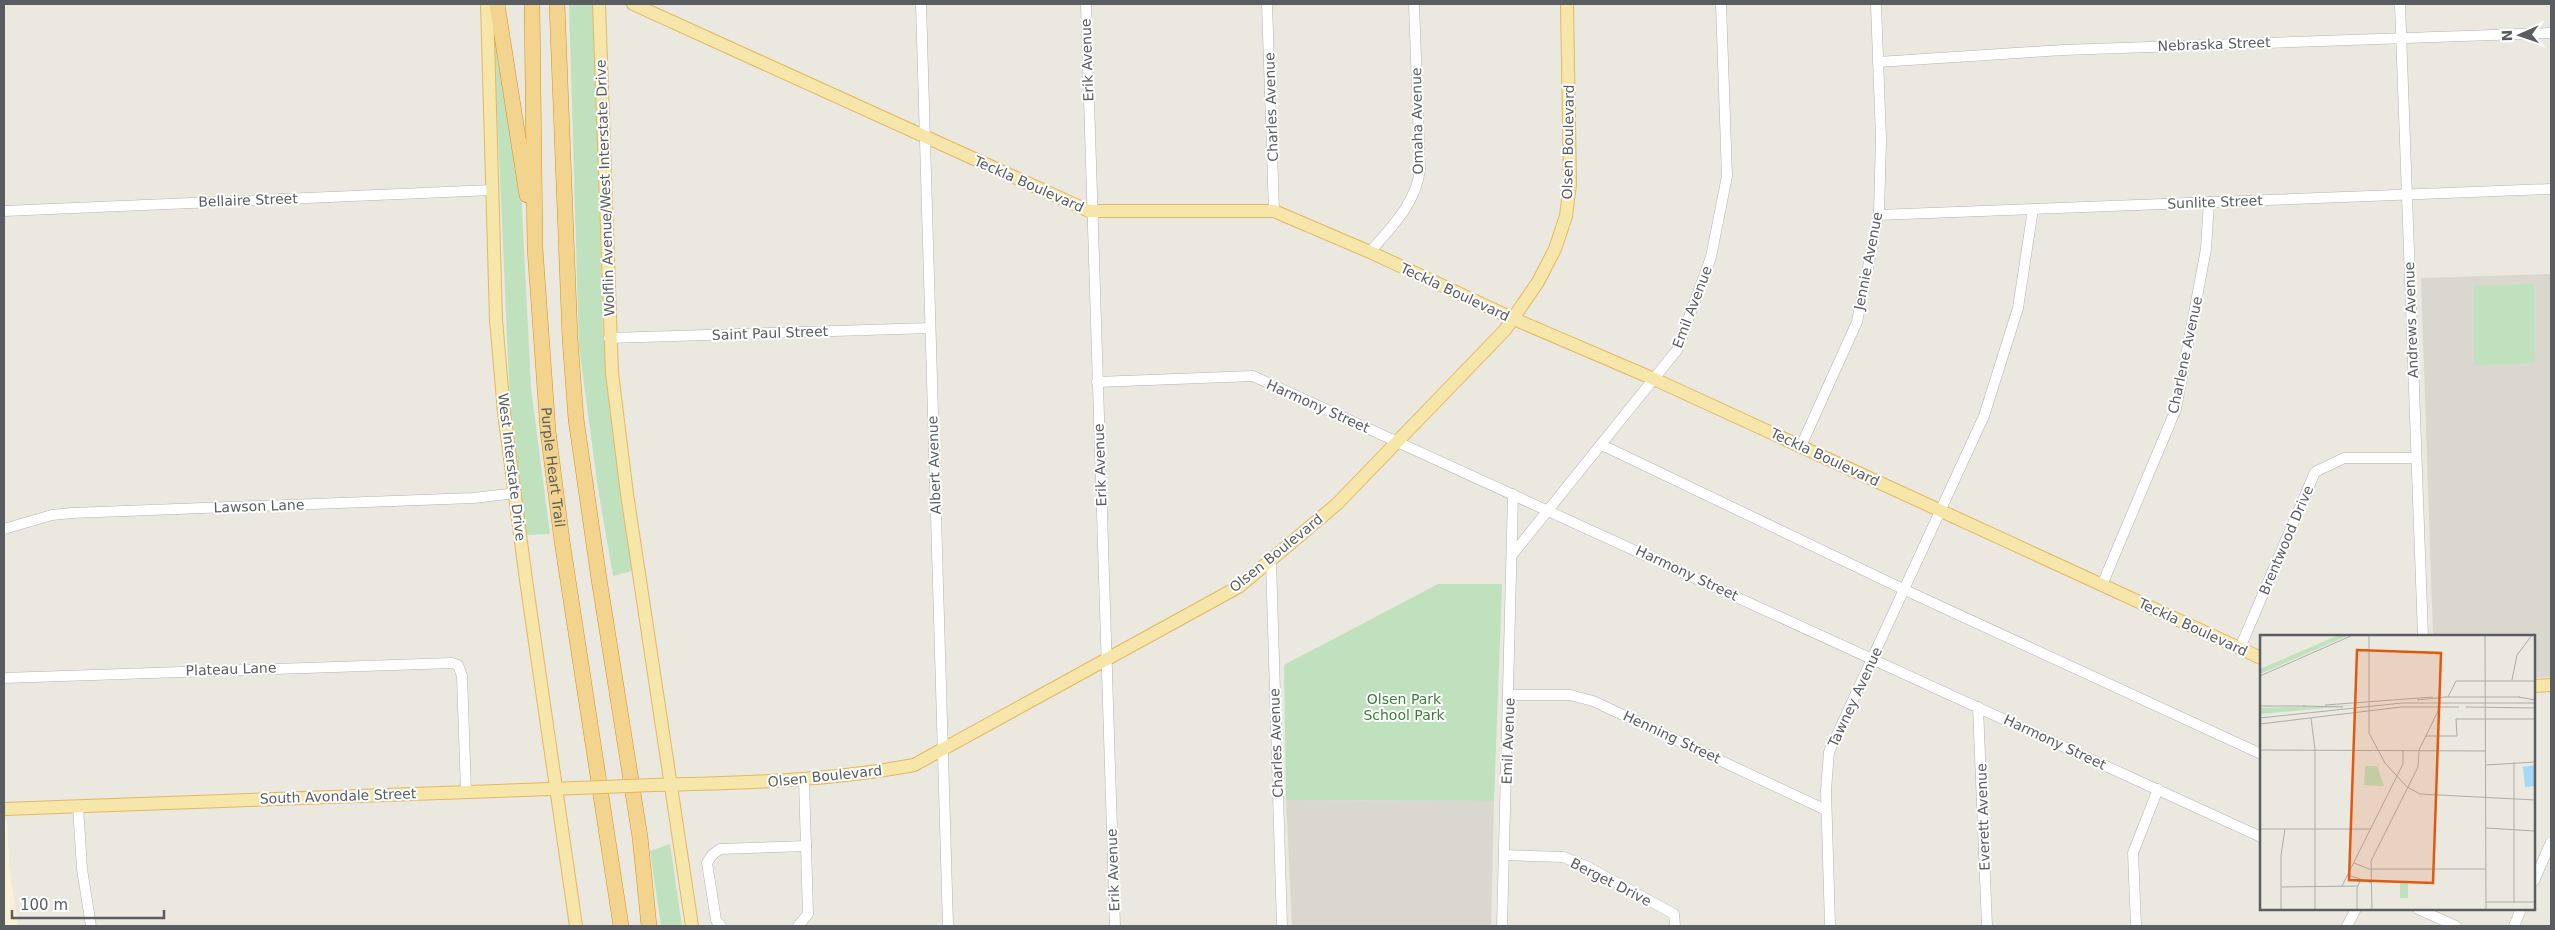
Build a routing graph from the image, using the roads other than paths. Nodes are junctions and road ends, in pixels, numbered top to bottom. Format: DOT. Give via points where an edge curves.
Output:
graph roads {
  1 [pos="487,4"];
  2 [pos="497,4"];
  3 [pos="532,4"];
  4 [pos="559,4"];
  5 [pos="600,4"];
  6 [pos="632,4"];
  7 [pos="921,4"];
  8 [pos="1086,4"];
  9 [pos="1268,4"];
  10 [pos="1414,4"];
  11 [pos="1567,4"];
  12 [pos="1721,4"];
  13 [pos="1876,4"];
  14 [pos="2400,4"];
  15 [pos="2551,33"];
  16 [pos="2402,38"];
  17 [pos="1878,62"];
  18 [pos="925,136"];
  19 [pos="2551,189"];
  20 [pos="492,190"];
  21 [pos="2407,194"];
  22 [pos="2210,202"];
  23 [pos="2033,209"];
  24 [pos="4,211"];
  25 [pos="1274,211"];
  26 [pos="1092,212"];
  27 [pos="1878,216"];
  28 [pos="535,248"];
  29 [pos="1370,252"];
  30 [pos="1514,319"];
  31 [pos="930,328"];
  32 [pos="609,338"];
  33 [pos="1654,379"];
  34 [pos="1097,382"];
  35 [pos="1396,441"];
  36 [pos="1602,445"];
  37 [pos="1801,446"];
  38 [pos="2416,458"];
  39 [pos="516,493"];
  40 [pos="1513,494"];
  41 [pos="1550,511"];
  42 [pos="1941,511"];
  43 [pos="4,529"];
  44 [pos="1512,555"];
  45 [pos="1271,560"];
  46 [pos="2102,585"];
  47 [pos="1905,590"];
  48 [pos="2423,635"];
  49 [pos="2240,648"];
  50 [pos="2260,658"];
  51 [pos="1106,659"];
  52 [pos="1873,659"];
  53 [pos="4,678"];
  54 [pos="2551,685"];
  55 [pos="2535,686"];
  56 [pos="1510,695"];
  57 [pos="1978,707"];
  58 [pos="942,749"];
  59 [pos="2260,754"];
  60 [pos="804,780"];
  61 [pos="672,785"];
  62 [pos="556,788"];
  63 [pos="2158,789"];
  64 [pos="466,792"];
  65 [pos="78,806"];
  66 [pos="4,809"];
  67 [pos="1826,810"];
  68 [pos="2260,837"];
  69 [pos="2551,842"];
  70 [pos="806,846"];
  71 [pos="1504,855"];
  72 [pos="2535,879"];
  73 [pos="2355,910"];
  74 [pos="2420,910"];
  75 [pos="2522,910"];
  76 [pos="91,926"];
  77 [pos="576,926"];
  78 [pos="621,926"];
  79 [pos="649,926"];
  80 [pos="692,926"];
  81 [pos="721,926"];
  82 [pos="798,926"];
  83 [pos="948,926"];
  84 [pos="1115,926"];
  85 [pos="1282,926"];
  86 [pos="1502,926"];
  87 [pos="1675,926"];
  88 [pos="1830,926"];
  89 [pos="1987,926"];
  90 [pos="2136,926"];
  91 [pos="2347,926"];
  92 [pos="2456,926"];
  93 [pos="2514,926"];
  1 -- 20 [label="main road, West Interstate Drive"];
  2 -- 28 [label="highway"];
  3 -- 28 [label="highway, Purple Heart Trail"];
  4 -- 79 [label="highway, Purple Heart Trail" via="570,339 576,419 640,837"];
  5 -- 32 [label="main road, Wolflin Avenue/West Interstate Drive"];
  6 -- 18 [label="main road, Teckla Boulevard"];
  7 -- 18 [label="street, Albert Avenue"];
  8 -- 26 [label="street, Erik Avenue"];
  9 -- 25 [label="street, Charles Avenue"];
  10 -- 29 [label="street, Omaha Avenue" via="1418,186 1408,207"];
  11 -- 30 [label="main road, Olsen Boulevard" via="1570,184 1566,216 1555,249"];
  12 -- 33 [label="street, Emil Avenue" via="1727,176 1711,257 1677,350"];
  13 -- 17 [label="street, Jennie Avenue"];
  14 -- 16 [label="street, Andrews Avenue"];
  15 -- 16 [label="street, Nebraska Street"];
  16 -- 17 [label="street, Nebraska Street" via="2063,50"];
  16 -- 21 [label="street, Andrews Avenue"];
  17 -- 27 [label="street, Jennie Avenue" via="1881,139"];
  18 -- 26 [label="main road, Teckla Boulevard"];
  18 -- 31 [label="street, Albert Avenue"];
  19 -- 21 [label="street, Sunlite Street"];
  20 -- 24 [label="street, Bellaire Street"];
  20 -- 39 [label="main road, West Interstate Drive" via="496,320 504,412"];
  21 -- 22 [label="street, Sunlite Street"];
  21 -- 38 [label="street, Andrews Avenue"];
  22 -- 23 [label="street, Sunlite Street"];
  22 -- 46 [label="street, Charlene Avenue" via="2206,249 2176,409"];
  23 -- 27 [label="street, Sunlite Street"];
  23 -- 42 [label="street, Tawney Avenue" via="2017,310 1984,416"];
  25 -- 26 [label="main road, Teckla Boulevard"];
  25 -- 29 [label="main road, Teckla Boulevard"];
  26 -- 34 [label="street, Erik Avenue"];
  27 -- 37 [label="street, Jennie Avenue" via="1857,322"];
  28 -- 78 [label="highway, Purple Heart Trail" via="548,431 562,542"];
  29 -- 30 [label="main road, Teckla Boulevard"];
  30 -- 33 [label="main road, Teckla Boulevard"];
  30 -- 35 [label="main road, Olsen Boulevard"];
  31 -- 32 [label="street, Saint Paul Street"];
  31 -- 58 [label="street, Albert Avenue"];
  32 -- 61 [label="main road, Wolflin Avenue/West Interstate Drive" via="631,517"];
  33 -- 36 [label="street, Emil Avenue"];
  33 -- 37 [label="main road, Teckla Boulevard"];
  34 -- 35 [label="street, Harmony Street" via="1253,376"];
  34 -- 51 [label="street, Erik Avenue"];
  35 -- 40 [label="street, Harmony Street"];
  35 -- 45 [label="main road, Olsen Boulevard" via="1337,504"];
  36 -- 41 [label="street, Emil Avenue"];
  36 -- 47 [label="street"];
  37 -- 42 [label="main road, Teckla Boulevard"];
  38 -- 48 [label="street, Andrews Avenue"];
  38 -- 49 [label="street, Brentwood Drive" via="2344,458 2315,472"];
  39 -- 43 [label="street, Lawson Lane" via="473,498 72,513 52,515"];
  39 -- 62 [label="main road, West Interstate Drive"];
  40 -- 41 [label="street, Harmony Street"];
  40 -- 44 [label="street, Emil Avenue"];
  41 -- 44 [label="street, Emil Avenue"];
  41 -- 52 [label="street, Harmony Street"];
  42 -- 46 [label="main road, Teckla Boulevard"];
  42 -- 47 [label="street, Tawney Avenue"];
  44 -- 56 [label="street, Emil Avenue"];
  45 -- 51 [label="main road, Olsen Boulevard" via="1240,586"];
  45 -- 85 [label="street, Charles Avenue"];
  46 -- 49 [label="main road, Teckla Boulevard"];
  47 -- 52 [label="street, Tawney Avenue"];
  47 -- 59 [label="street"];
  49 -- 50 [label="main road, Teckla Boulevard"];
  51 -- 58 [label="main road, Olsen Boulevard"];
  51 -- 84 [label="street, Erik Avenue"];
  52 -- 57 [label="street, Harmony Street"];
  52 -- 67 [label="street, Tawney Avenue" via="1829,752"];
  53 -- 64 [label="street, Plateau Lane" via="446,661 458,665 462,676"];
  54 -- 55 [label="main road"];
  56 -- 67 [label="street, Henning Street" via="1570,695 1593,700"];
  56 -- 71 [label="street, Emil Avenue"];
  57 -- 63 [label="street, Harmony Street"];
  57 -- 89 [label="street, Everett Avenue"];
  58 -- 60 [label="main road, Olsen Boulevard" via="914,765"];
  58 -- 83 [label="street, Albert Avenue"];
  60 -- 61 [label="main road, Olsen Boulevard"];
  60 -- 70 [label="street"];
  61 -- 62 [label="main road, South Avondale Street, bridge"];
  61 -- 80 [label="main road"];
  62 -- 64 [label="main road, South Avondale Street"];
  62 -- 77 [label="main road, West Interstate Drive"];
  63 -- 68 [label="street, Harmony Street"];
  63 -- 90 [label="street" via="2133,853"];
  64 -- 65 [label="main road, South Avondale Street"];
  65 -- 66 [label="main road, South Avondale Street"];
  65 -- 76 [label="street" via="83,877"];
  67 -- 88 [label="street, Tawney Avenue"];
  69 -- 72 [label="street"];
  70 -- 81 [label="street" via="720,849 712,855 708,863 716,920"];
  70 -- 82 [label="street" via="808,914"];
  71 -- 86 [label="street, Emil Avenue"];
  71 -- 87 [label="street, Berget Drive" via="1563,857 1586,866 1674,914"];
  73 -- 91 [label="street"];
  74 -- 92 [label="street"];
  75 -- 93 [label="street"];
}
